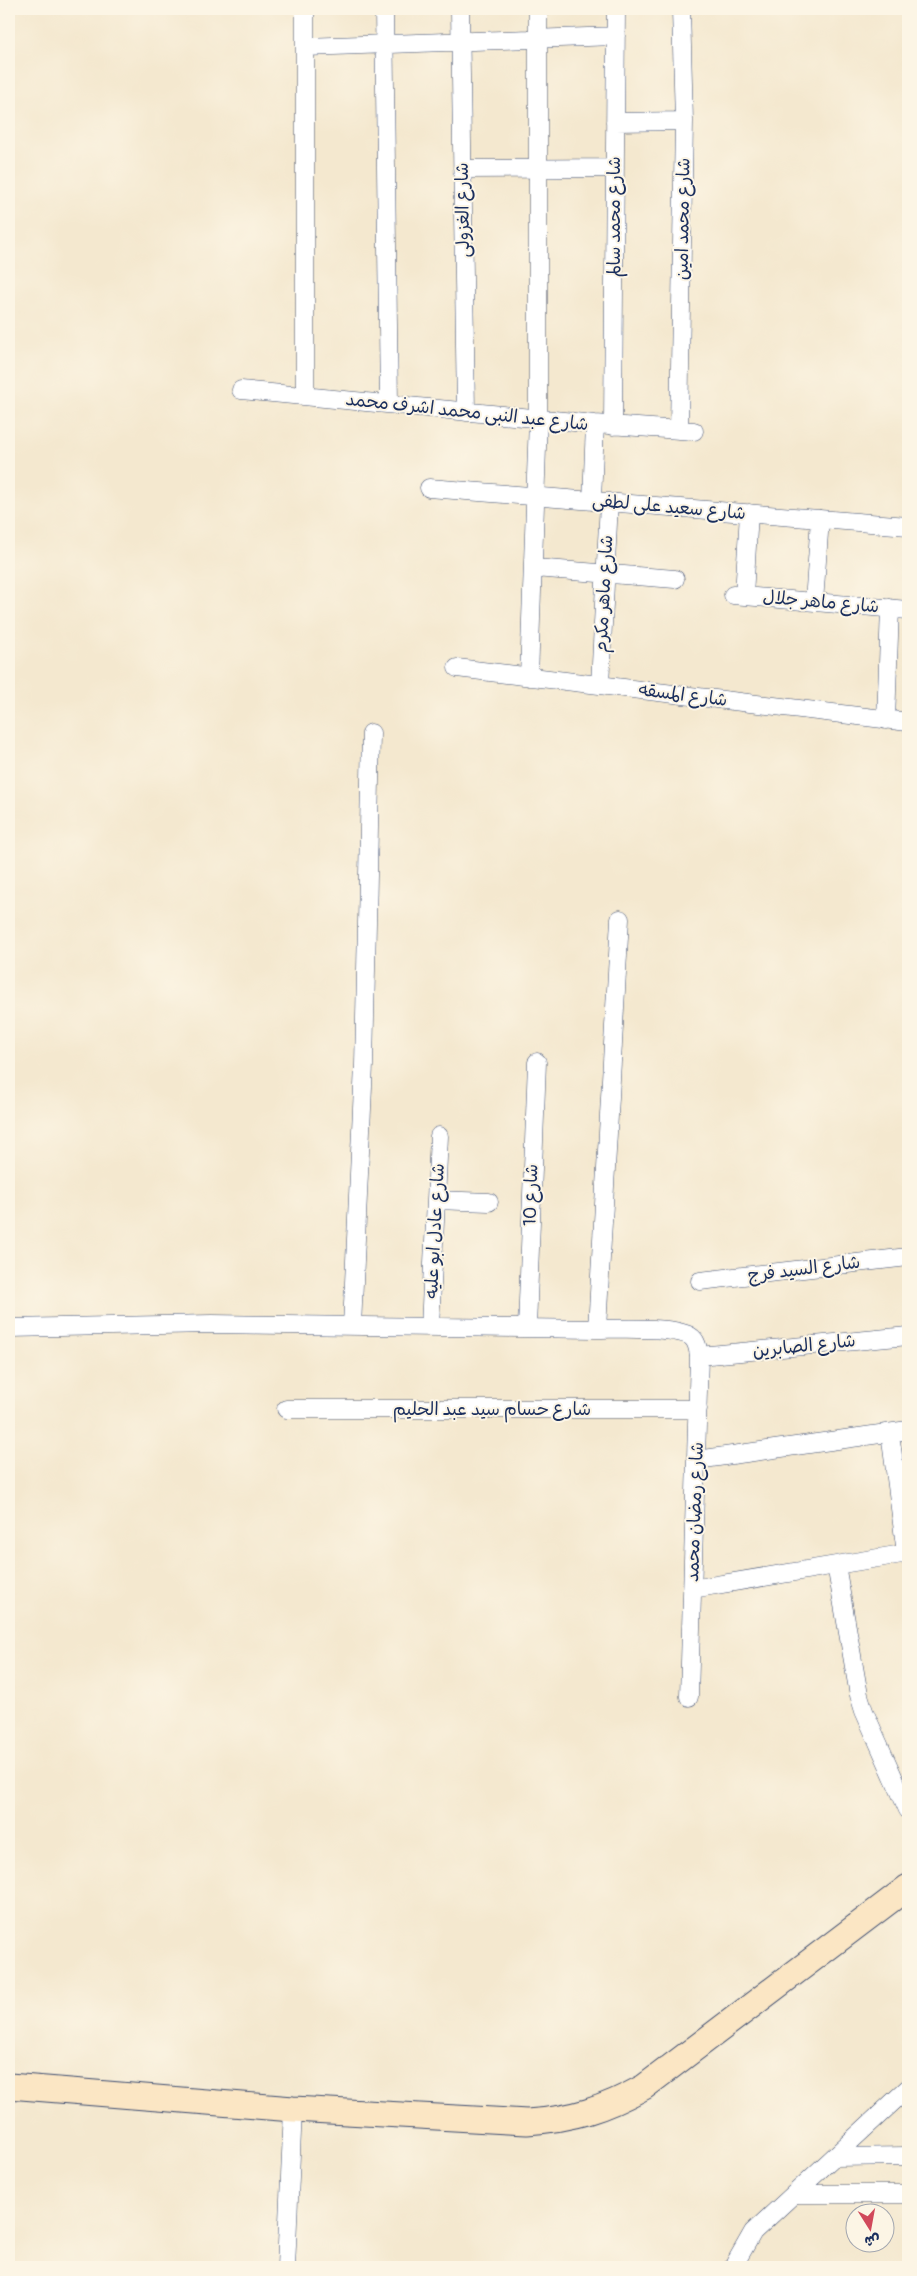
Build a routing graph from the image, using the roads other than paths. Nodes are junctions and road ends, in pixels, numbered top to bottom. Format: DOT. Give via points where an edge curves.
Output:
graph roads {
  1 [pos="305,9"];
  2 [pos="384,9"];
  3 [pos="460,9"];
  4 [pos="538,9"];
  5 [pos="616,9"];
  6 [pos="681,9"];
  7 [pos="616,36"];
  8 [pos="539,38"];
  9 [pos="461,42"];
  10 [pos="385,44"];
  11 [pos="305,47"];
  12 [pos="684,121"];
  13 [pos="615,122"];
  14 [pos="538,168"];
  15 [pos="615,168"];
  16 [pos="463,169"];
  17 [pos="241,390"];
  18 [pos="305,396"];
  19 [pos="389,404"];
  20 [pos="466,412"];
  21 [pos="538,419"];
  22 [pos="595,424"];
  23 [pos="613,426"];
  24 [pos="687,430"];
  25 [pos="429,488"];
  26 [pos="537,496"];
  27 [pos="600,501"];
  28 [pos="749,513"];
  29 [pos="820,519"];
  30 [pos="908,526"];
  31 [pos="534,568"];
  32 [pos="605,573"];
  33 [pos="675,579"];
  34 [pos="814,602"];
  35 [pos="890,608"];
  36 [pos="908,610"];
  37 [pos="458,668"];
  38 [pos="529,677"];
  39 [pos="600,686"];
  40 [pos="886,720"];
  41 [pos="908,722"];
  42 [pos="371,733"];
  43 [pos="620,919"];
  44 [pos="536,1062"];
  45 [pos="439,1136"];
  46 [pos="436,1200"];
  47 [pos="489,1202"];
  48 [pos="908,1257"];
  49 [pos="700,1281"];
  50 [pos="352,1326"];
  51 [pos="430,1327"];
  52 [pos="9,1328"];
  53 [pos="527,1328"];
  54 [pos="597,1328"];
  55 [pos="908,1336"];
  56 [pos="699,1356"];
  57 [pos="286,1409"];
  58 [pos="698,1409"];
  59 [pos="908,1430"];
  60 [pos="890,1433"];
  61 [pos="696,1460"];
  62 [pos="907,1553"];
  63 [pos="836,1565"];
  64 [pos="692,1589"];
  65 [pos="689,1697"];
  66 [pos="908,1810"];
  67 [pos="908,1887"];
  68 [pos="9,2086"];
  69 [pos="908,2088"];
  70 [pos="293,2109"];
  71 [pos="908,2156"];
  72 [pos="834,2157"];
  73 [pos="796,2194"];
  74 [pos="908,2194"];
  75 [pos="286,2267"];
  76 [pos="733,2267"];
  1 -- 11 [label="street"];
  2 -- 10 [label="street"];
  3 -- 9 [label="street, شارع الغزولى"];
  4 -- 8 [label="street"];
  5 -- 7 [label="street, شارع محمد سالم"];
  6 -- 12 [label="street, شارع محمد امين"];
  7 -- 8 [label="street"];
  7 -- 13 [label="street, شارع محمد سالم"];
  8 -- 9 [label="street"];
  8 -- 14 [label="street"];
  9 -- 10 [label="street"];
  9 -- 16 [label="street, شارع الغزولى"];
  10 -- 11 [label="street"];
  10 -- 19 [label="street"];
  11 -- 18 [label="street"];
  12 -- 13 [label="street"];
  12 -- 24 [label="street, شارع محمد امين"];
  13 -- 15 [label="street, شارع محمد سالم"];
  14 -- 15 [label="street"];
  14 -- 16 [label="street"];
  14 -- 21 [label="street"];
  15 -- 23 [label="street, شارع محمد سالم"];
  16 -- 20 [label="street, شارع الغزولى"];
  17 -- 18 [label="street, شارع عبد النبى محمد اشرف محمد"];
  18 -- 19 [label="street, شارع عبد النبى محمد اشرف محمد"];
  19 -- 20 [label="street, شارع عبد النبى محمد اشرف محمد"];
  20 -- 21 [label="street, شارع عبد النبى محمد اشرف محمد"];
  21 -- 22 [label="street, شارع عبد النبى محمد اشرف محمد"];
  21 -- 26 [label="street"];
  22 -- 23 [label="street, شارع عبد النبى محمد اشرف محمد"];
  22 -- 27 [label="street, شارع ماهر مكرم"];
  23 -- 24 [label="street, شارع عبد النبى محمد اشرف محمد"];
  25 -- 26 [label="street, شارع سعيد على لطفى"];
  26 -- 27 [label="street, شارع سعيد على لطفى"];
  26 -- 31 [label="street"];
  27 -- 28 [label="street, شارع سعيد على لطفى"];
  27 -- 32 [label="street, شارع ماهر مكرم"];
  28 -- 29 [label="street, شارع سعيد على لطفى"];
  28 -- 34 [label="street, شارع ماهر جلال" via="739,595"];
  29 -- 30 [label="street, شارع سعيد على لطفى"];
  29 -- 34 [label="street"];
  31 -- 32 [label="street"];
  31 -- 38 [label="street"];
  32 -- 33 [label="street"];
  32 -- 39 [label="street, شارع ماهر مكرم"];
  34 -- 35 [label="street, شارع ماهر جلال"];
  35 -- 36 [label="street, شارع ماهر جلال"];
  35 -- 40 [label="street"];
  37 -- 38 [label="street, شارع المسقه"];
  38 -- 39 [label="street, شارع المسقه"];
  39 -- 40 [label="street, شارع المسقه"];
  40 -- 41 [label="street, شارع المسقه"];
  42 -- 50 [label="street" via="364,1065"];
  43 -- 54 [label="street"];
  44 -- 53 [label="street, شارع 10"];
  45 -- 46 [label="street, شارع عادل ابو عليه"];
  46 -- 47 [label="street"];
  46 -- 51 [label="street, شارع عادل ابو عليه"];
  48 -- 49 [label="street, شارع السيد فرج"];
  50 -- 51 [label="street"];
  50 -- 52 [label="street" via="212,1324"];
  51 -- 53 [label="street"];
  53 -- 54 [label="street"];
  54 -- 56 [label="street" via="684,1334 694,1340"];
  55 -- 56 [label="street, شارع الصابرين"];
  56 -- 58 [label="street, شارع رمضان محمد"];
  57 -- 58 [label="street, شارع حسام سيد عبد الحليم"];
  58 -- 61 [label="street, شارع رمضان محمد"];
  59 -- 60 [label="street"];
  60 -- 61 [label="street"];
  60 -- 62 [label="street"];
  61 -- 64 [label="street, شارع رمضان محمد"];
  62 -- 63 [label="street"];
  63 -- 64 [label="street"];
  63 -- 66 [label="street" via="862,1703"];
  64 -- 65 [label="street, شارع رمضان محمد"];
  67 -- 70 [label="street" via="644,2086 617,2102 588,2113 558,2120 527,2122"];
  68 -- 70 [label="street"];
  69 -- 72 [label="street"];
  70 -- 75 [label="street"];
  71 -- 72 [label="street"];
  72 -- 73 [label="street"];
  73 -- 74 [label="street"];
  73 -- 76 [label="street" via="753,2232"];
}
